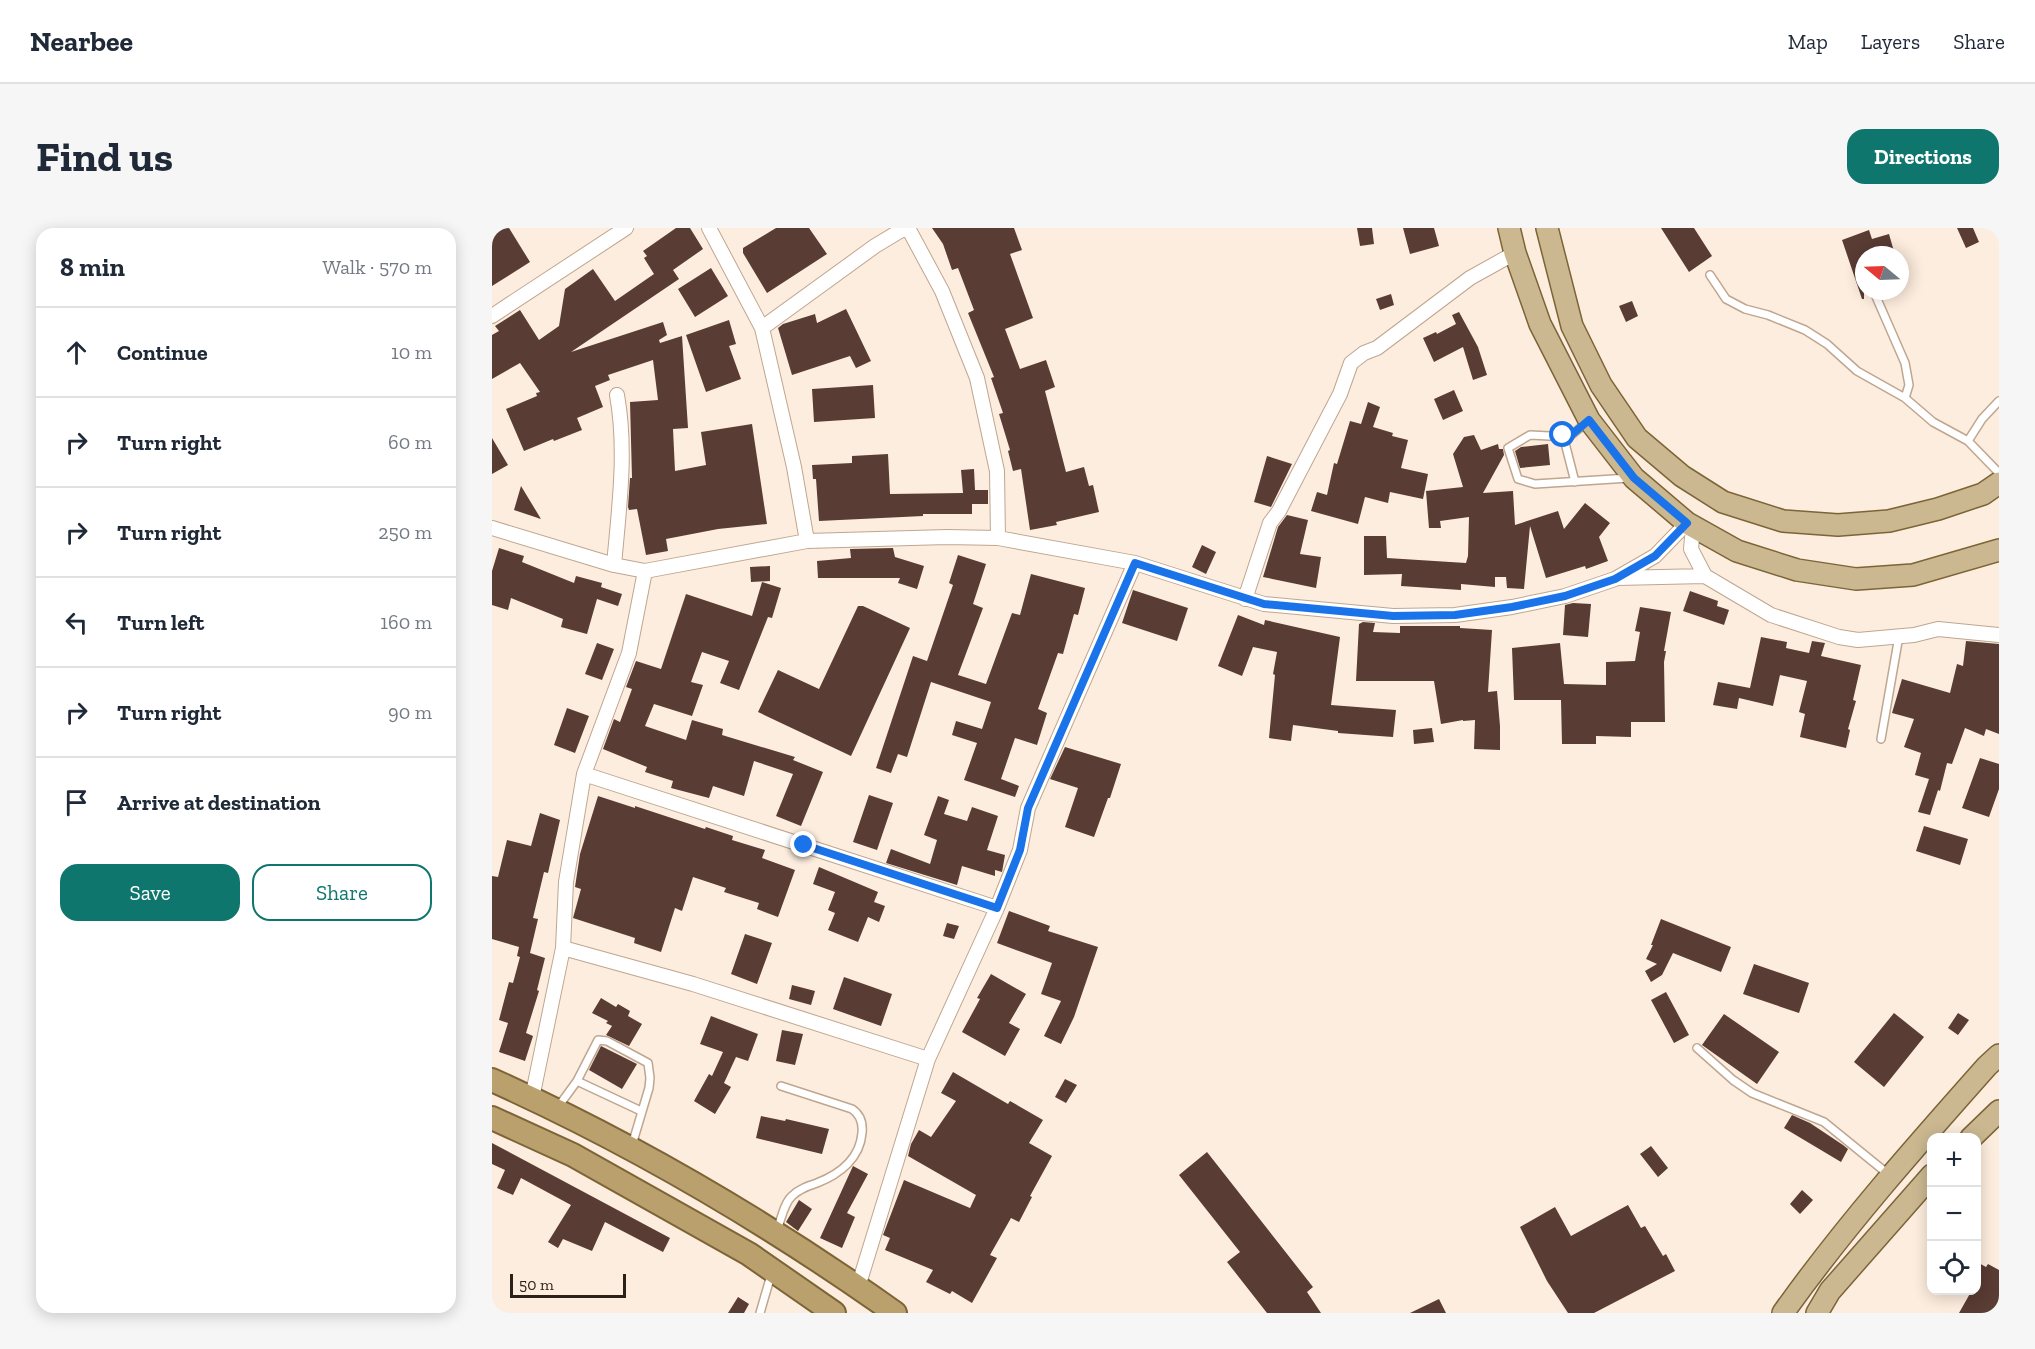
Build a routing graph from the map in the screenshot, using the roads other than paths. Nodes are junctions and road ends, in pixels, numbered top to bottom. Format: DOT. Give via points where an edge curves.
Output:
graph roads {
  1 [pos="626,228"];
  2 [pos="709,228"];
  3 [pos="907,228"];
  4 [pos="1509,228"];
  5 [pos="1548,228"];
  6 [pos="1515,253"];
  7 [pos="1710,275"];
  8 [pos="1877,300"];
  9 [pos="492,316"];
  10 [pos="762,328"];
  11 [pos="617,395"];
  12 [pos="1905,398"];
  13 [pos="1999,401"];
  14 [pos="1589,420"];
  15 [pos="1563,435"];
  16 [pos="1968,441"];
  17 [pos="1999,473"];
  18 [pos="1634,478"];
  19 [pos="1575,482"];
  20 [pos="1999,483"];
  21 [pos="1690,525"];
  22 [pos="492,528"];
  23 [pos="998,538"];
  24 [pos="807,541"];
  25 [pos="1999,550"];
  26 [pos="1135,563"];
  27 [pos="614,565"];
  28 [pos="645,571"];
  29 [pos="1705,576"];
  30 [pos="1615,579"];
  31 [pos="1245,599"];
  32 [pos="1999,635"];
  33 [pos="1899,636"];
  34 [pos="1881,739"];
  35 [pos="584,774"];
  36 [pos="997,908"];
  37 [pos="563,948"];
  38 [pos="1697,1048"];
  39 [pos="1999,1055"];
  40 [pos="928,1059"];
  41 [pos="492,1080"];
  42 [pos="577,1081"];
  43 [pos="781,1086"];
  44 [pos="532,1098"];
  45 [pos="556,1109"];
  46 [pos="641,1111"];
  47 [pos="1999,1111"];
  48 [pos="492,1118"];
  49 [pos="1975,1133"];
  50 [pos="631,1148"];
  51 [pos="1890,1176"];
  52 [pos="1927,1181"];
  53 [pos="776,1232"];
  54 [pos="772,1270"];
  55 [pos="858,1287"];
  56 [pos="760,1313"];
  57 [pos="834,1313"];
  58 [pos="895,1313"];
  59 [pos="1784,1313"];
  60 [pos="1817,1313"];
  1 -- 9 [label="street"];
  2 -- 10 [label="street"];
  3 -- 10 [label="street" via="875,246"];
  3 -- 23 [label="street" via="942,291 977,378 997,471"];
  4 -- 6 [label="main road"];
  5 -- 20 [label="main road" via="1572,326 1601,385 1637,438 1682,476 1723,502 1783,521 1838,525 1889,521 1983,494"];
  6 -- 14 [label="main road" via="1540,324"];
  6 -- 31 [label="street" via="1470,278 1351,363 1340,394 1280,511 1270,523"];
  7 -- 12 [label="lane" via="1726,299 1805,330 1857,371"];
  8 -- 12 [label="lane" via="1905,363 1909,386"];
  10 -- 24 [label="street"];
  11 -- 27 [label="street" via="622,450"];
  12 -- 16 [label="lane" via="1932,422"];
  13 -- 16 [label="lane"];
  14 -- 15 [label="lane" via="1569,437"];
  14 -- 18 [label="main road"];
  15 -- 19 [label="lane"];
  15 -- 19 [label="lane" via="1530,435 1508,448 1518,479 1535,484"];
  16 -- 17 [label="lane"];
  18 -- 19 [label="lane"];
  18 -- 21 [label="main road"];
  21 -- 25 [label="main road" via="1737,551 1797,570 1856,579 1914,575"];
  21 -- 29 [label="street" via="1691,549"];
  21 -- 30 [label="street" via="1655,556"];
  22 -- 27 [label="street"];
  23 -- 24 [label="street"];
  23 -- 26 [label="street"];
  24 -- 28 [label="street"];
  26 -- 31 [label="street"];
  26 -- 36 [label="street" via="1028,808 1020,850"];
  27 -- 28 [label="street"];
  28 -- 35 [label="street" via="628,653"];
  29 -- 30 [label="street"];
  29 -- 33 [label="street" via="1771,615 1821,632 1858,640"];
  30 -- 31 [label="street" via="1565,596 1455,615 1393,616"];
  32 -- 33 [label="street" via="1938,628"];
  33 -- 34 [label="lane"];
  35 -- 36 [label="street"];
  35 -- 37 [label="street" via="566,882"];
  36 -- 40 [label="street"];
  37 -- 40 [label="street" via="693,984"];
  37 -- 44 [label="street"];
  38 -- 51 [label="lane" via="1752,1093 1824,1122"];
  39 -- 51 [label="main road"];
  40 -- 55 [label="street"];
  41 -- 44 [label="highway"];
  42 -- 45 [label="lane"];
  42 -- 46 [label="lane"];
  42 -- 46 [label="lane" via="598,1040 607,1041 648,1063 649,1088"];
  43 -- 53 [label="lane" via="852,1109 859,1115 863,1130 860,1148 852,1160 792,1196"];
  44 -- 45 [label="highway"];
  45 -- 50 [label="highway"];
  46 -- 50 [label="lane"];
  47 -- 49 [label="main road"];
  48 -- 54 [label="highway" via="573,1155"];
  50 -- 53 [label="highway"];
  51 -- 59 [label="main road"];
  52 -- 60 [label="main road" via="1830,1291"];
  53 -- 55 [label="highway"];
  54 -- 56 [label="lane"];
  54 -- 57 [label="highway"];
  55 -- 58 [label="highway"];
}
